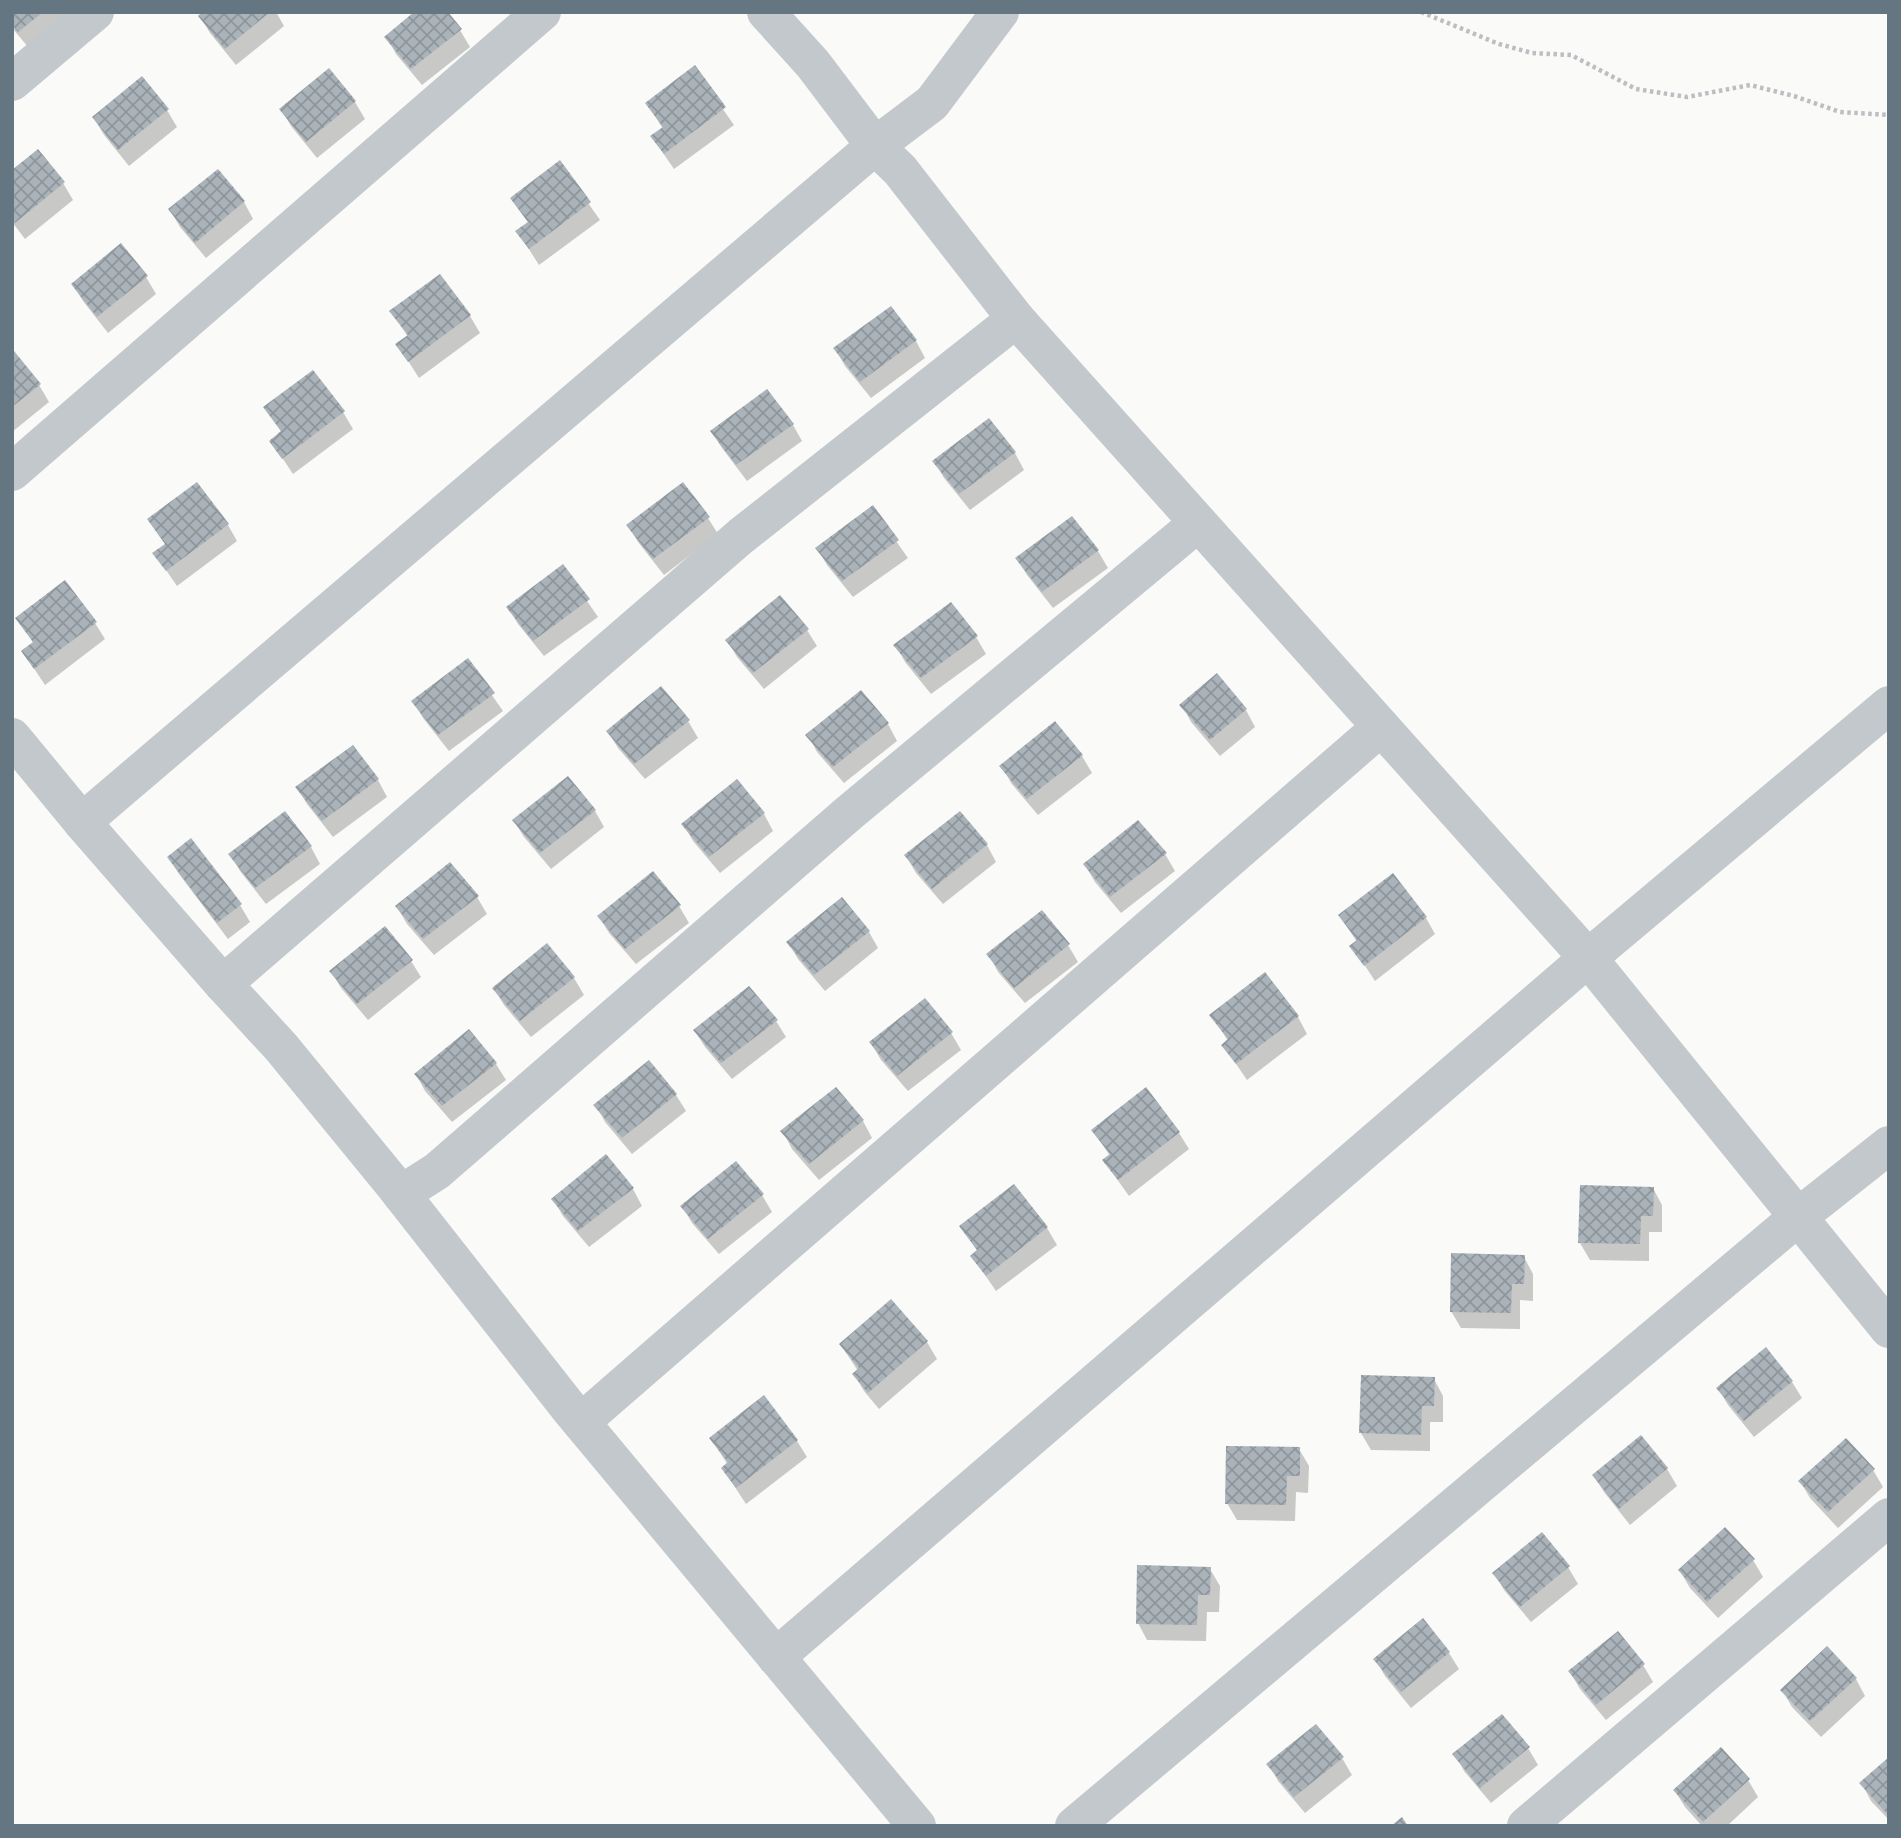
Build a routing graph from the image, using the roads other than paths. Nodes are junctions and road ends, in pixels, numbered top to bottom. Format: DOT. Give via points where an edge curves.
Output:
graph roads {
  1 [pos="95,12"];
  2 [pos="542,12"];
  3 [pos="766,12"];
  4 [pos="962,12"];
  5 [pos="1000,12"];
  6 [pos="967,56"];
  7 [pos="12,82"];
  8 [pos="875,146"];
  9 [pos="1016,319"];
  10 [pos="12,472"];
  11 [pos="1198,523"];
  12 [pos="1889,705"];
  13 [pos="1381,727"];
  14 [pos="12,737"];
  15 [pos="82,822"];
  16 [pos="1588,958"];
  17 [pos="223,984"];
  18 [pos="1889,1145"];
  19 [pos="401,1195"];
  20 [pos="1798,1217"];
  21 [pos="1889,1329"];
  22 [pos="581,1422"];
  23 [pos="1889,1517"];
  24 [pos="776,1657"];
  25 [pos="917,1826"];
  26 [pos="1074,1826"];
  27 [pos="1525,1826"];
  1 -- 7 [label="street"];
  2 -- 10 [label="street"];
  3 -- 8 [label="street" via="813,64"];
  4 -- 6 [label="street"];
  5 -- 6 [label="street"];
  6 -- 8 [label="street" via="932,103"];
  8 -- 9 [label="street" via="900,170"];
  8 -- 15 [label="street"];
  9 -- 11 [label="street"];
  9 -- 17 [label="street" via="741,536"];
  11 -- 13 [label="street"];
  11 -- 19 [label="street" via="849,813 437,1171"];
  12 -- 16 [label="street"];
  13 -- 16 [label="street"];
  13 -- 22 [label="street"];
  14 -- 15 [label="street"];
  15 -- 17 [label="street"];
  16 -- 20 [label="street"];
  16 -- 24 [label="street"];
  17 -- 19 [label="street" via="281,1047"];
  18 -- 20 [label="street"];
  19 -- 22 [label="street"];
  20 -- 21 [label="street"];
  20 -- 26 [label="street"];
  22 -- 24 [label="street"];
  23 -- 27 [label="street"];
  24 -- 25 [label="street"];
}
